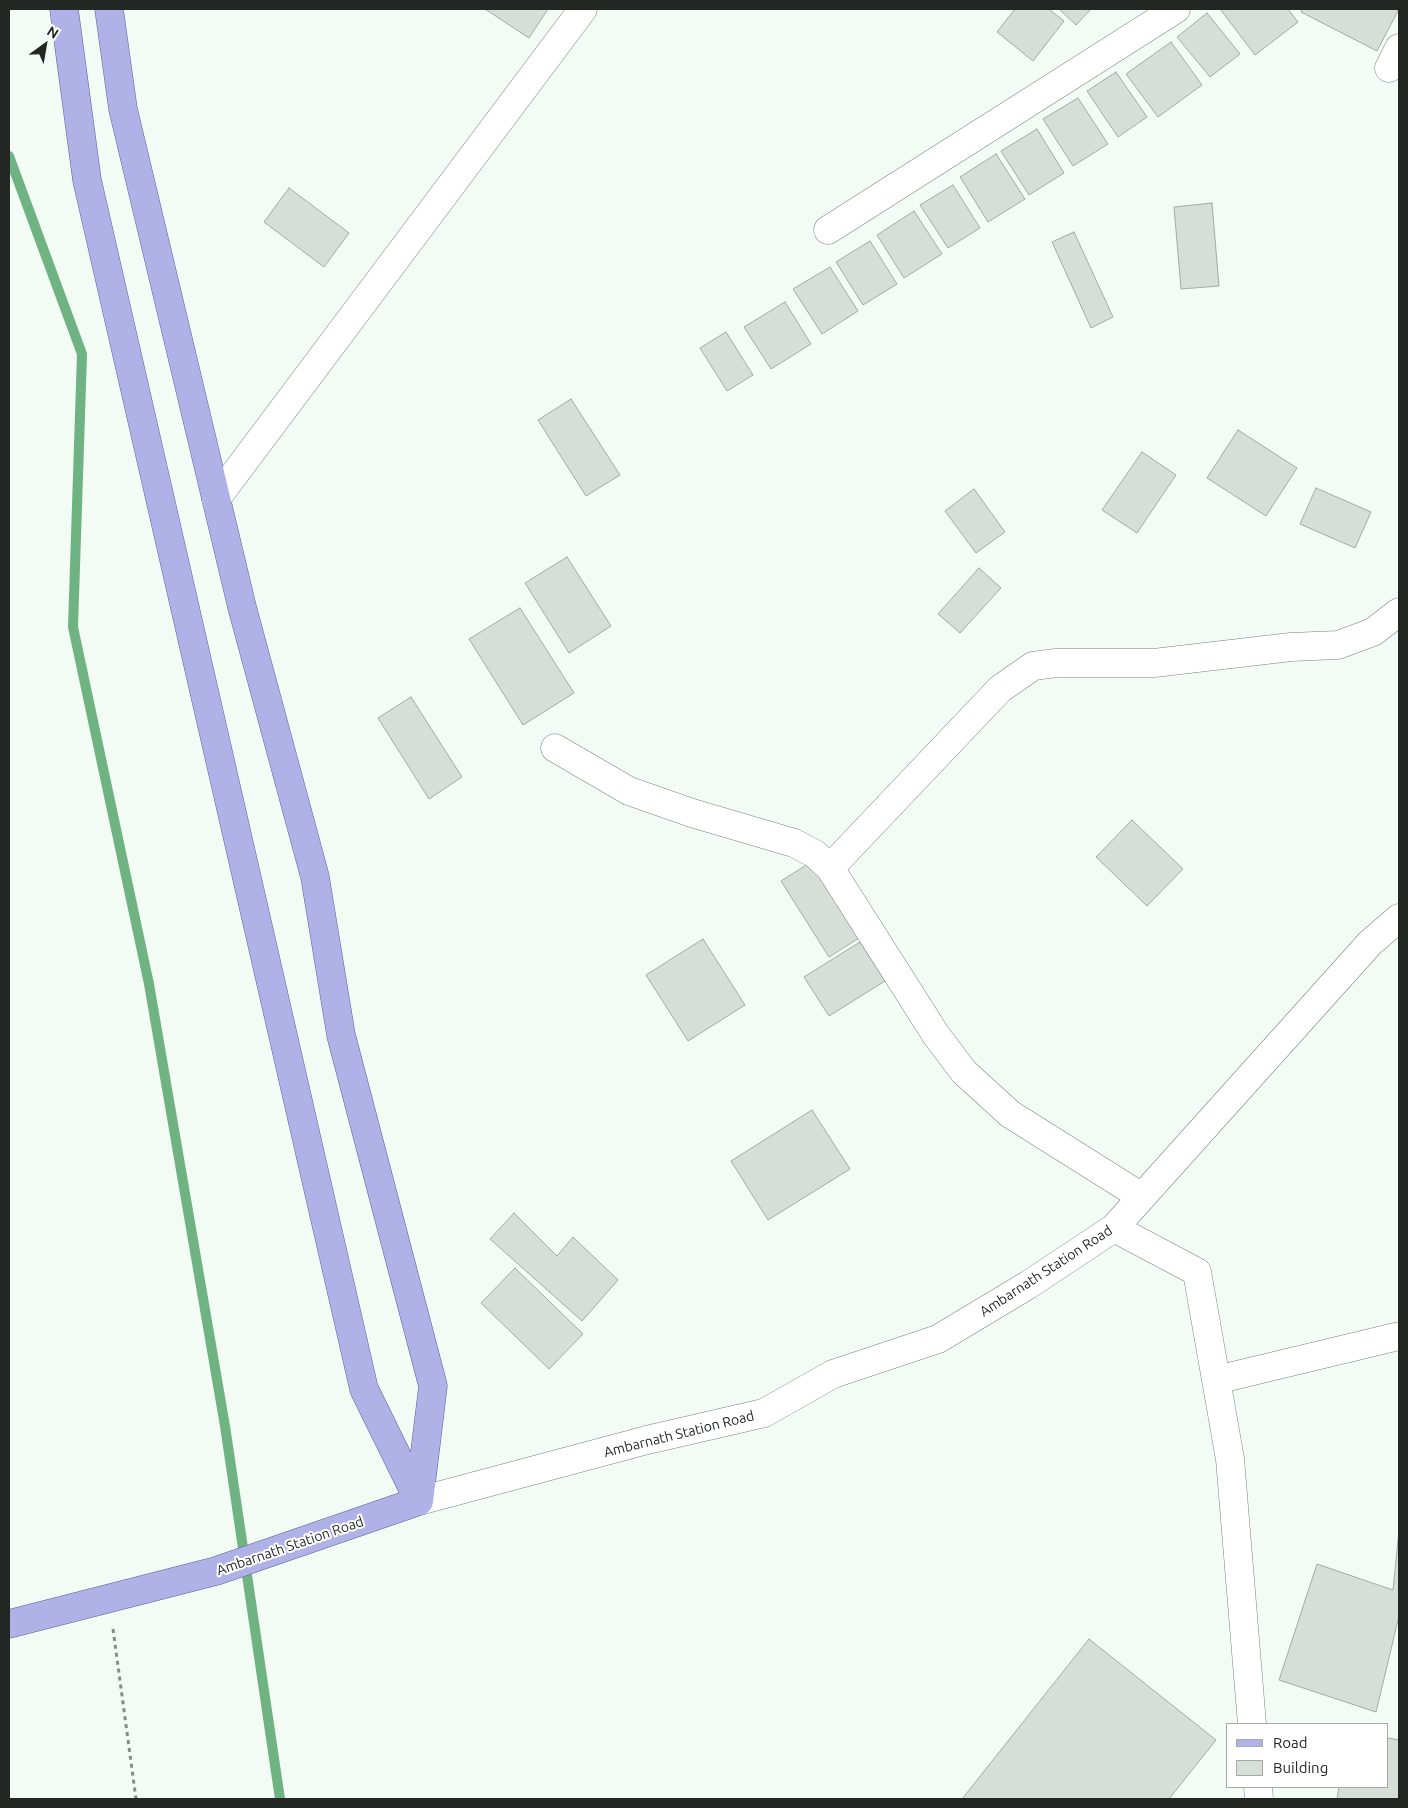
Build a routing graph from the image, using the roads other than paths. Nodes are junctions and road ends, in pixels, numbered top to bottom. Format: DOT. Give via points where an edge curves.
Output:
graph roads {
  1 [pos="64,9"];
  2 [pos="110,9"];
  3 [pos="583,9"];
  4 [pos="1161,13"];
  5 [pos="828,230"];
  6 [pos="216,499"];
  7 [pos="1399,612"];
  8 [pos="556,748"];
  9 [pos="830,868"];
  10 [pos="1399,918"];
  11 [pos="1142,1197"];
  12 [pos="1114,1228"];
  13 [pos="1399,1336"];
  14 [pos="1216,1380"];
  15 [pos="419,1502"];
  16 [pos="9,1624"];
  17 [pos="1252,1723"];
  1 -- 15 [label="main road" via="87,180 364,1388"];
  2 -- 6 [label="main road" via="123,109"];
  3 -- 6 [label="street"];
  4 -- 5 [label="street"];
  6 -- 15 [label="main road" via="315,877 341,1035 433,1386"];
  7 -- 9 [label="street" via="1373,632 1338,646 1291,647 1154,663 1032,666 1000,689"];
  8 -- 9 [label="street" via="629,791 794,843 815,854"];
  9 -- 11 [label="street" via="936,1035 964,1072 1010,1114"];
  10 -- 11 [label="street, Ambarnath Station Road" via="1370,944"];
  11 -- 12 [label="street, Ambarnath Station Road"];
  12 -- 14 [label="street" via="1197,1272"];
  12 -- 15 [label="street, Ambarnath Station Road" via="938,1340 833,1374 764,1413 647,1440"];
  13 -- 14 [label="street"];
  14 -- 17 [label="street" via="1230,1459"];
  15 -- 16 [label="main road, Ambarnath Station Road" via="216,1571"];
}
